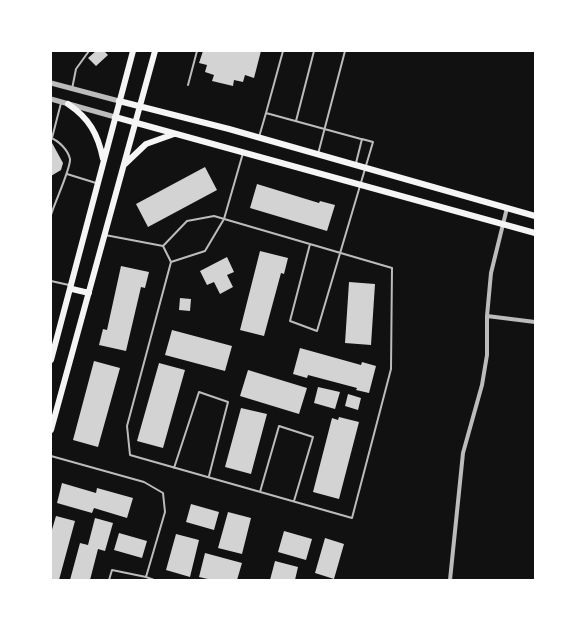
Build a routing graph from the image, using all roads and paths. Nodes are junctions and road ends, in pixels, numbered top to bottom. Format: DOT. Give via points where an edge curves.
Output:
graph roads {
  1 [pos="89,51"];
  2 [pos="133,51"];
  3 [pos="155,51"];
  4 [pos="197,51"];
  5 [pos="283,51"];
  6 [pos="314,51"];
  7 [pos="345,51"];
  8 [pos="51,83"];
  9 [pos="188,85"];
  10 [pos="72,89"];
  11 [pos="51,99"];
  12 [pos="119,102"];
  13 [pos="64,103"];
  14 [pos="140,107"];
  15 [pos="266,113"];
  16 [pos="116,117"];
  17 [pos="296,121"];
  18 [pos="136,122"];
  19 [pos="325,129"];
  20 [pos="178,134"];
  21 [pos="259,137"];
  22 [pos="51,138"];
  23 [pos="362,139"];
  24 [pos="244,152"];
  25 [pos="318,154"];
  26 [pos="104,162"];
  27 [pos="124,164"];
  28 [pos="356,164"];
  29 [pos="366,168"];
  30 [pos="67,174"];
  31 [pos="98,183"];
  32 [pos="360,184"];
  33 [pos="507,208"];
  34 [pos="51,215"];
  35 [pos="535,216"];
  36 [pos="224,219"];
  37 [pos="503,224"];
  38 [pos="535,233"];
  39 [pos="105,235"];
  40 [pos="310,244"];
  41 [pos="163,246"];
  42 [pos="340,253"];
  43 [pos="171,262"];
  44 [pos="51,281"];
  45 [pos="72,287"];
  46 [pos="89,293"];
  47 [pos="487,316"];
  48 [pos="535,322"];
  49 [pos="51,360"];
  50 [pos="51,430"];
  51 [pos="51,456"];
  52 [pos="174,468"];
  53 [pos="209,478"];
  54 [pos="260,492"];
  55 [pos="294,502"];
  56 [pos="146,577"];
  57 [pos="109,580"];
  58 [pos="154,580"];
  59 [pos="450,580"];
  1 -- 10 [label="lane" via="76,69"];
  2 -- 12 [label="main road"];
  3 -- 14 [label="main road"];
  4 -- 9 [label="lane"];
  5 -- 15 [label="lane"];
  6 -- 17 [label="lane"];
  7 -- 19 [label="lane"];
  8 -- 10 [label="street"];
  10 -- 12 [label="street"];
  11 -- 13 [label="street"];
  12 -- 14 [label="main road"];
  12 -- 16 [label="main road"];
  13 -- 16 [label="street"];
  13 -- 22 [label="lane"];
  13 -- 26 [label="main road" via="89,121"];
  14 -- 18 [label="main road"];
  14 -- 21 [label="main road"];
  15 -- 17 [label="lane"];
  15 -- 21 [label="lane"];
  16 -- 18 [label="main road"];
  16 -- 26 [label="main road"];
  17 -- 19 [label="lane"];
  18 -- 20 [label="main road"];
  18 -- 27 [label="main road"];
  19 -- 23 [label="lane"];
  19 -- 25 [label="lane"];
  20 -- 24 [label="main road"];
  20 -- 27 [label="main road" via="146,144"];
  21 -- 25 [label="main road"];
  22 -- 30 [label="lane" via="60,143 70,159"];
  23 -- 28 [label="lane"];
  23 -- 29 [label="lane" via="373,142"];
  24 -- 32 [label="main road"];
  24 -- 36 [label="lane"];
  25 -- 28 [label="main road"];
  26 -- 31 [label="main road"];
  27 -- 39 [label="main road"];
  28 -- 29 [label="main road"];
  29 -- 32 [label="lane"];
  29 -- 33 [label="main road"];
  30 -- 31 [label="lane"];
  30 -- 34 [label="lane"];
  31 -- 45 [label="main road"];
  32 -- 37 [label="main road"];
  32 -- 42 [label="lane"];
  33 -- 35 [label="main road"];
  33 -- 37 [label="street"];
  36 -- 40 [label="lane"];
  36 -- 41 [label="lane" via="214,216 187,221"];
  36 -- 43 [label="lane" via="205,251"];
  37 -- 38 [label="main road"];
  37 -- 47 [label="street" via="491,273"];
  39 -- 41 [label="lane"];
  39 -- 46 [label="main road"];
  40 -- 42 [label="lane"];
  40 -- 42 [label="lane" via="290,321 318,331"];
  41 -- 43 [label="lane"];
  42 -- 55 [label="lane" via="392,268 391,369 352,518"];
  43 -- 52 [label="lane" via="127,426 130,455"];
  44 -- 45 [label="lane"];
  45 -- 46 [label="main road"];
  45 -- 49 [label="main road"];
  46 -- 50 [label="main road"];
  47 -- 48 [label="street"];
  47 -- 59 [label="street" via="487,355 463,453"];
  51 -- 56 [label="lane" via="144,482 163,493 165,512"];
  52 -- 53 [label="lane"];
  52 -- 53 [label="lane" via="199,392 228,402"];
  53 -- 54 [label="lane"];
  54 -- 55 [label="lane"];
  54 -- 55 [label="lane" via="279,426 313,437"];
  56 -- 57 [label="lane" via="112,570"];
  56 -- 58 [label="lane"];
}
